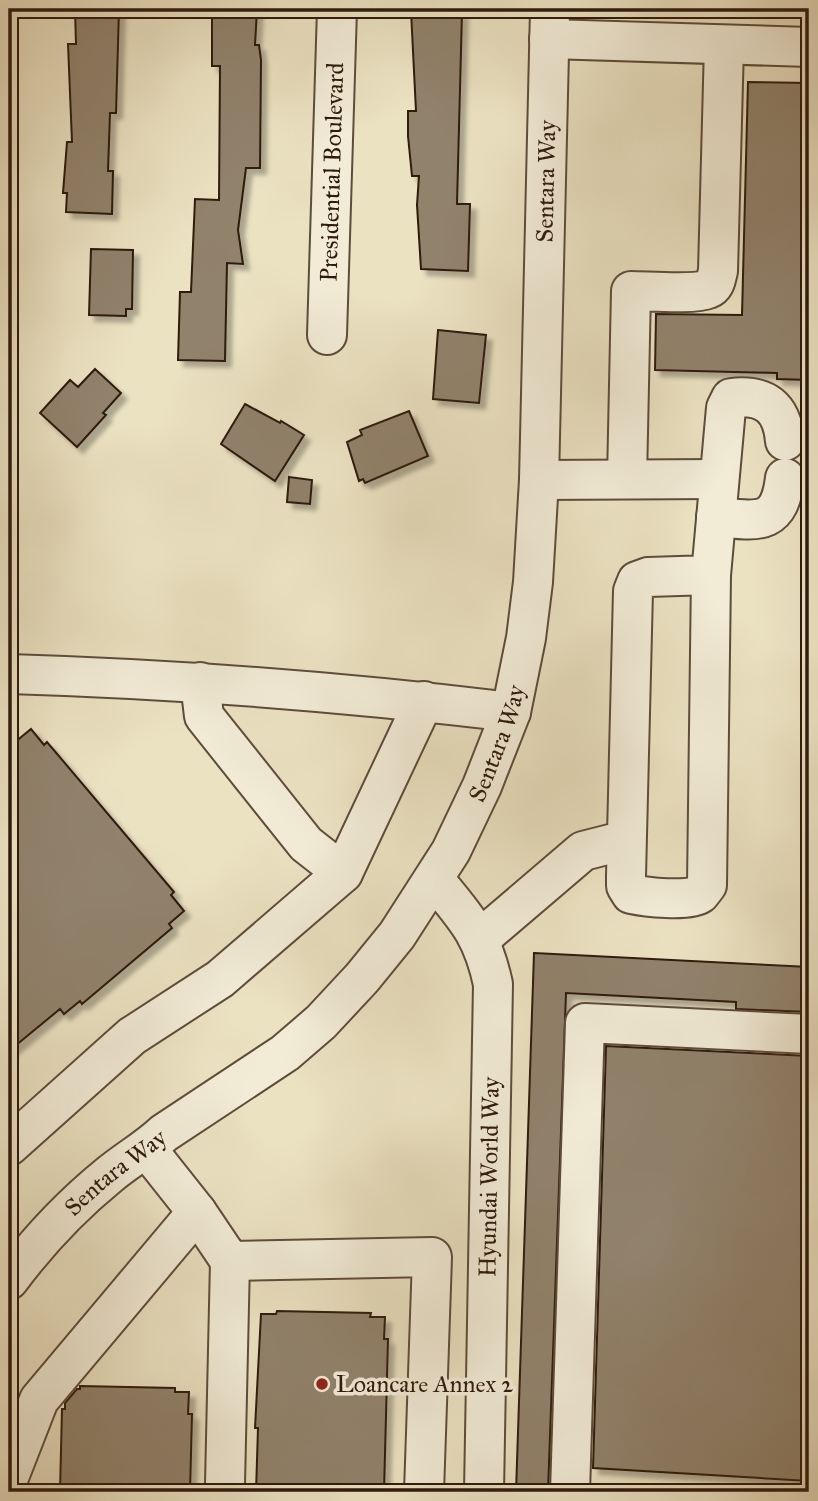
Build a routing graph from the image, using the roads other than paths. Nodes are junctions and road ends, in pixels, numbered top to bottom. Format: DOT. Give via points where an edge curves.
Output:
graph roads {
  1 [pos="337,9"];
  2 [pos="549,24"];
  3 [pos="724,45"];
  4 [pos="809,47"];
  5 [pos="327,335"];
  6 [pos="627,479"];
  7 [pos="718,479"];
  8 [pos="539,480"];
  9 [pos="716,517"];
  10 [pos="712,575"];
  11 [pos="9,674"];
  12 [pos="200,682"];
  13 [pos="424,701"];
  14 [pos="510,712"];
  15 [pos="626,839"];
  16 [pos="343,873"];
  17 [pos="434,879"];
  18 [pos="480,939"];
  19 [pos="809,1034"];
  20 [pos="9,1146"];
  21 [pos="147,1149"];
  22 [pos="197,1212"];
  23 [pos="432,1257"];
  24 [pos="487,1258"];
  25 [pos="230,1261"];
  26 [pos="9,1280"];
  27 [pos="9,1477"];
  28 [pos="225,1485"];
  29 [pos="424,1492"];
  30 [pos="484,1492"];
  31 [pos="570,1492"];
  1 -- 5 [label="street, Presidential Boulevard"];
  2 -- 3 [label="street"];
  2 -- 8 [label="street, Sentara Way"];
  3 -- 4 [label="street"];
  3 -- 6 [label="street" via="718,271 709,289 631,291"];
  6 -- 7 [label="street"];
  6 -- 8 [label="street"];
  7 -- 9 [label="street"];
  7 -- 9 [label="street" via="731,398 744,396 769,404 783,423 781,502 772,513 751,520"];
  8 -- 14 [label="street, Sentara Way" via="533,582"];
  9 -- 10 [label="street"];
  10 -- 15 [label="street" via="648,577 637,581 633,592"];
  10 -- 15 [label="street" via="707,885 691,898 631,894 626,886"];
  11 -- 12 [label="street"];
  12 -- 13 [label="street"];
  12 -- 16 [label="street" via="204,716 306,844"];
  13 -- 14 [label="street"];
  13 -- 16 [label="street"];
  14 -- 17 [label="street, Sentara Way" via="482,786"];
  15 -- 18 [label="street" via="583,851"];
  16 -- 20 [label="street" via="220,979 132,1036"];
  17 -- 18 [label="street, Hyundai World Way"];
  17 -- 21 [label="street, Sentara Way" via="397,935 321,1022 285,1053"];
  18 -- 24 [label="street, Hyundai World Way" via="494,984"];
  19 -- 31 [label="street" via="585,1023"];
  21 -- 22 [label="street"];
  21 -- 26 [label="street, Sentara Way" via="70,1209"];
  22 -- 25 [label="street"];
  22 -- 27 [label="street" via="39,1400"];
  23 -- 24 [label="street"];
  23 -- 25 [label="street"];
  23 -- 29 [label="street"];
  24 -- 30 [label="street, Hyundai World Way"];
  25 -- 28 [label="street"];
}
